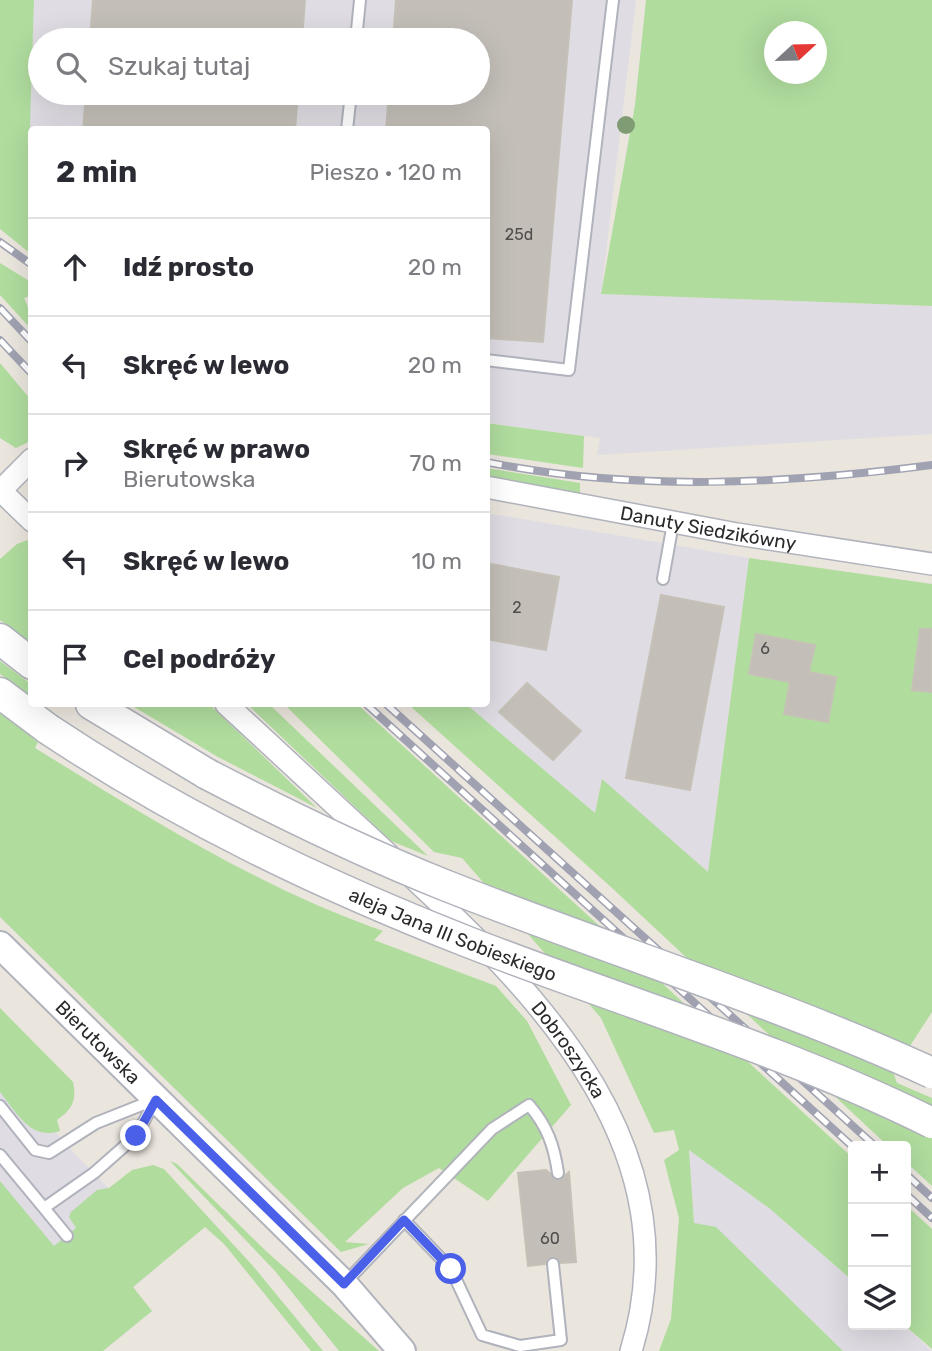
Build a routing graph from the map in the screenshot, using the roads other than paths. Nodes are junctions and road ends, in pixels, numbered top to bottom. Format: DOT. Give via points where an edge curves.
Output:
graph roads {
  1 [pos="360,0"];
  2 [pos="613,0"];
  3 [pos="357,28"];
  4 [pos="350,105"];
  5 [pos="347,126"];
  6 [pos="490,360"];
  7 [pos="28,463"];
  8 [pos="490,488"];
  9 [pos="0,490"];
  10 [pos="28,517"];
  11 [pos="673,523"];
  12 [pos="932,564"];
  13 [pos="663,579"];
  14 [pos="0,639"];
  15 [pos="28,661"];
  16 [pos="0,693"];
  17 [pos="96,707"];
  18 [pos="229,707"];
  19 [pos="0,945"];
  20 [pos="932,1073"];
  21 [pos="156,1100"];
  22 [pos="0,1107"];
  23 [pos="932,1123"];
  24 [pos="0,1155"];
  25 [pos="558,1172"];
  26 [pos="44,1208"];
  27 [pos="404,1220"];
  28 [pos="66,1236"];
  29 [pos="553,1264"];
  30 [pos="344,1284"];
  31 [pos="401,1351"];
  32 [pos="631,1351"];
  1 -- 3 [label="lane"];
  2 -- 6 [label="lane" via="569,370"];
  4 -- 5 [label="lane"];
  7 -- 9 [label="street"];
  8 -- 11 [label="street, Danuty Siedzikówny"];
  9 -- 10 [label="street"];
  11 -- 12 [label="street, Danuty Siedzikówny"];
  11 -- 13 [label="lane"];
  14 -- 15 [label="main road"];
  16 -- 23 [label="main road, aleja Jana III Sobieskiego, bridge" via="48,729 195,819 351,895 799,1065"];
  17 -- 20 [label="main road, bridge" via="207,774 391,863 811,1021"];
  18 -- 32 [label="street, Dobroszycka" via="476,935 528,991 585,1068 612,1118 638,1194 644,1279 640,1321"];
  19 -- 21 [label="street, Bierutowska"];
  21 -- 22 [label="lane" via="96,1123 49,1153 35,1150"];
  21 -- 26 [label="lane" via="136,1136"];
  21 -- 30 [label="street, Bierutowska"];
  24 -- 26 [label="lane"];
  25 -- 27 [label="lane" via="554,1146 543,1121 529,1105 492,1129"];
  26 -- 28 [label="lane"];
  27 -- 29 [label="lane" via="451,1269 482,1335 520,1346 561,1339"];
  27 -- 30 [label="lane"];
  30 -- 31 [label="street, Bierutowska"];
}
